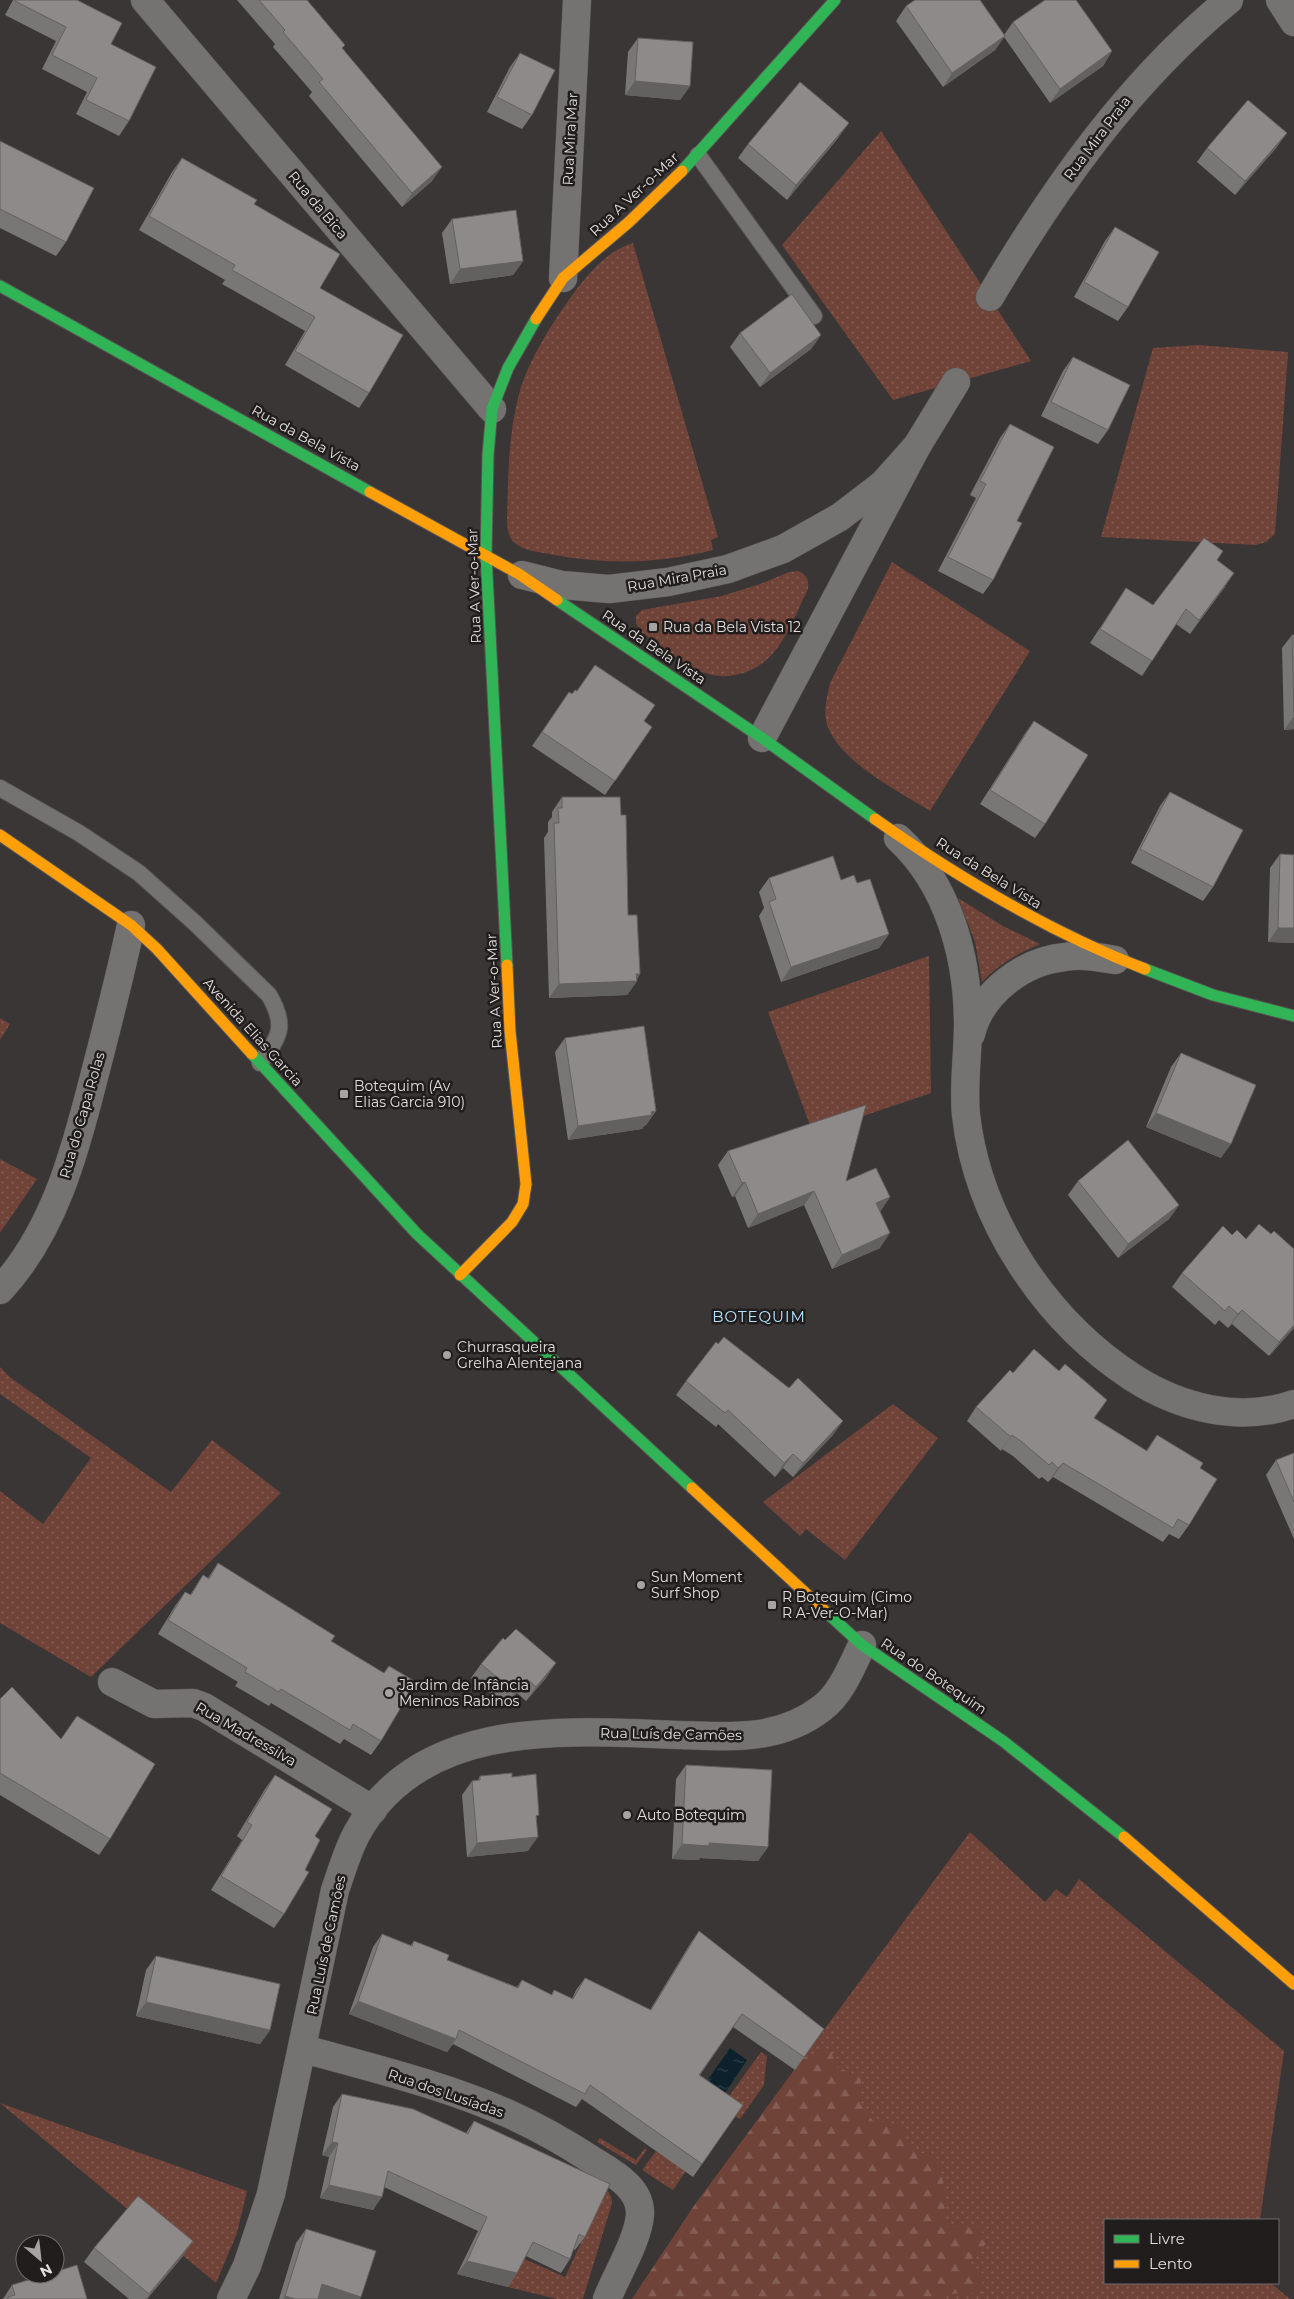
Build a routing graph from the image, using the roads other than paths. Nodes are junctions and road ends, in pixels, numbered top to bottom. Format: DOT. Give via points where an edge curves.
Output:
graph roads {
  1 [pos="145,0"];
  2 [pos="577,0"];
  3 [pos="835,0"];
  4 [pos="1229,0"];
  5 [pos="1280,0"];
  6 [pos="1294,22"];
  7 [pos="698,155"];
  8 [pos="563,278"];
  9 [pos="0,286"];
  10 [pos="990,297"];
  11 [pos="814,316"];
  12 [pos="956,382"];
  13 [pos="492,409"];
  14 [pos="917,446"];
  15 [pos="486,554"];
  16 [pos="519,574"];
  17 [pos="762,738"];
  18 [pos="0,788"];
  19 [pos="880,822"];
  20 [pos="0,835"];
  21 [pos="131,925"];
  22 [pos="1130,963"];
  23 [pos="1294,1016"];
  24 [pos="965,1058"];
  25 [pos="260,1063"];
  26 [pos="460,1275"];
  27 [pos="0,1290"];
  28 [pos="1294,1404"];
  29 [pos="862,1645"];
  30 [pos="112,1682"];
  31 [pos="373,1810"];
  32 [pos="1294,1984"];
  33 [pos="304,2049"];
  34 [pos="231,2299"];
  35 [pos="607,2299"];
  1 -- 13 [label="street, Rua da Bica"];
  2 -- 8 [label="street, Rua Mira Mar"];
  3 -- 7 [label="street, Rua A Ver-o-Mar"];
  4 -- 10 [label="street, Rua Mira Praia" via="1195,28 1130,95 1048,203"];
  5 -- 6 [label="street"];
  7 -- 8 [label="street, Rua A Ver-o-Mar" via="629,222"];
  7 -- 11 [label="lane"];
  8 -- 13 [label="street, Rua A Ver-o-Mar" via="508,368"];
  9 -- 15 [label="street, Rua da Bela Vista"];
  12 -- 14 [label="street, Rua Mira Praia"];
  13 -- 15 [label="street, Rua A Ver-o-Mar"];
  14 -- 16 [label="street, Rua Mira Praia" via="882,484 840,517 783,549 728,569 609,590 562,585"];
  14 -- 17 [label="street, Rua Mira Praia"];
  15 -- 16 [label="street, Rua da Bela Vista"];
  15 -- 26 [label="street, Rua A Ver-o-Mar" via="510,1031 526,1184 523,1204 512,1222"];
  16 -- 17 [label="street, Rua da Bela Vista"];
  17 -- 19 [label="street, Rua da Bela Vista"];
  18 -- 25 [label="lane" via="79,833 139,873 269,995 277,1008 280,1022 277,1039"];
  19 -- 22 [label="street, Rua da Bela Vista" via="1034,918"];
  19 -- 24 [label="street" via="923,866 938,891 959,944 968,1004"];
  20 -- 21 [label="street, Avenida Elias Garcia"];
  21 -- 25 [label="street, Avenida Elias Garcia" via="184,977"];
  21 -- 27 [label="street, Rua do Capa Rolas" via="84,1117 64,1180 42,1231 16,1273"];
  22 -- 23 [label="street, Rua da Bela Vista" via="1213,995"];
  22 -- 24 [label="street" via="1091,955 1063,957 1038,964 1015,976 983,1005"];
  24 -- 28 [label="street" via="966,1115 975,1163 992,1211 1047,1301 1076,1334 1108,1361 1149,1388 1183,1403 1215,1411 1246,1413"];
  25 -- 26 [label="street, Avenida Elias Garcia" via="376,1191"];
  26 -- 29 [label="street, Rua do Botequim"];
  29 -- 31 [label="street, Rua Luís de Camões" via="844,1682 823,1708 793,1726 766,1734 736,1737 593,1733 498,1739 459,1748 426,1764 397,1784"];
  29 -- 32 [label="street, Rua do Botequim" via="1003,1741 1083,1803"];
  30 -- 31 [label="street, Rua Madressilva" via="154,1704 193,1703 204,1707"];
  31 -- 33 [label="street, Rua Luís de Camões" via="357,1833 335,1890"];
  33 -- 34 [label="street, Rua Luís de Camões" via="271,2194 248,2266"];
  33 -- 35 [label="street, Rua dos Lusíadas" via="446,2090 509,2114 568,2145 623,2180 634,2195 640,2214 636,2233"];
}
